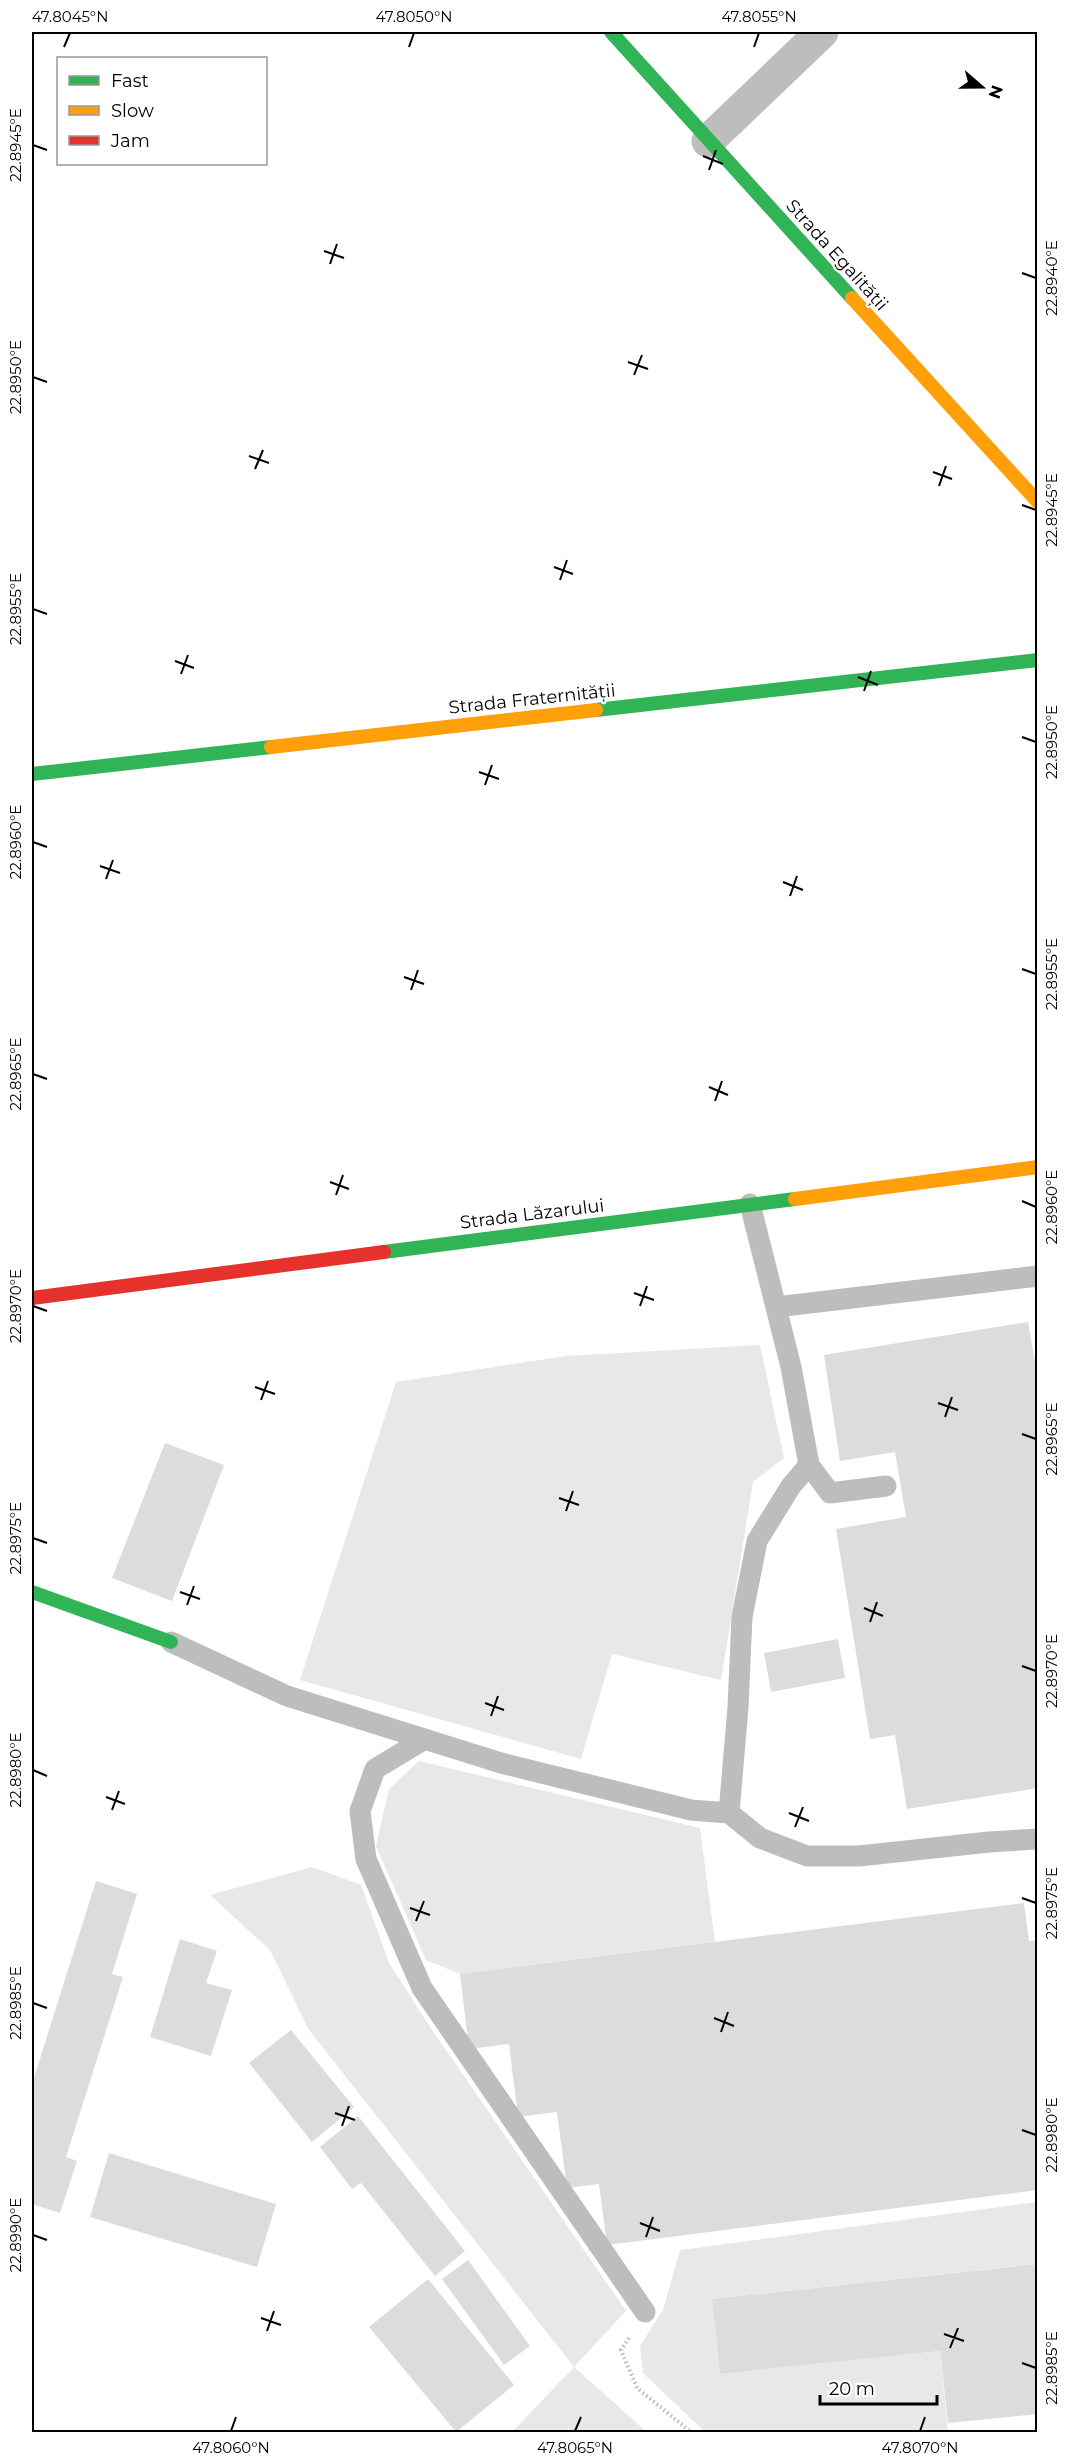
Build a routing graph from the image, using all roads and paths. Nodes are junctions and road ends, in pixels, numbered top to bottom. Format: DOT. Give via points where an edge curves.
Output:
graph roads {
  1 [pos="611,32"];
  2 [pos="822,32"];
  3 [pos="708,141"];
  4 [pos="1038,502"];
  5 [pos="1038,660"];
  6 [pos="32,774"];
  7 [pos="1038,1167"];
  8 [pos="750,1204"];
  9 [pos="1038,1276"];
  10 [pos="32,1298"];
  11 [pos="776,1307"];
  12 [pos="809,1465"];
  13 [pos="886,1486"];
  14 [pos="32,1592"];
  15 [pos="171,1641"];
  16 [pos="425,1740"];
  17 [pos="729,1813"];
  18 [pos="1038,1839"];
  19 [pos="645,2312"];
  20 [pos="691,2433"];
  1 -- 3 [label="street, Strada Egalității"];
  2 -- 3 [label="street"];
  3 -- 4 [label="street, Strada Egalității"];
  5 -- 6 [label="street, Strada Fraternității"];
  7 -- 8 [label="street, Strada Lăzarului"];
  8 -- 10 [label="street, Strada Lăzarului"];
  8 -- 11 [label="lane"];
  9 -- 11 [label="lane"];
  11 -- 12 [label="lane"];
  12 -- 13 [label="lane" via="830,1493"];
  12 -- 17 [label="lane" via="757,1541 742,1617"];
  14 -- 15 [label="street"];
  15 -- 16 [label="lane" via="287,1696"];
  16 -- 17 [label="lane" via="691,1810"];
  16 -- 19 [label="lane" via="375,1769 360,1810 366,1859 422,1988"];
  17 -- 18 [label="lane" via="760,1838 807,1856 859,1856"];
  19 -- 20 [label="path" via="621,2350 637,2388"];
}
